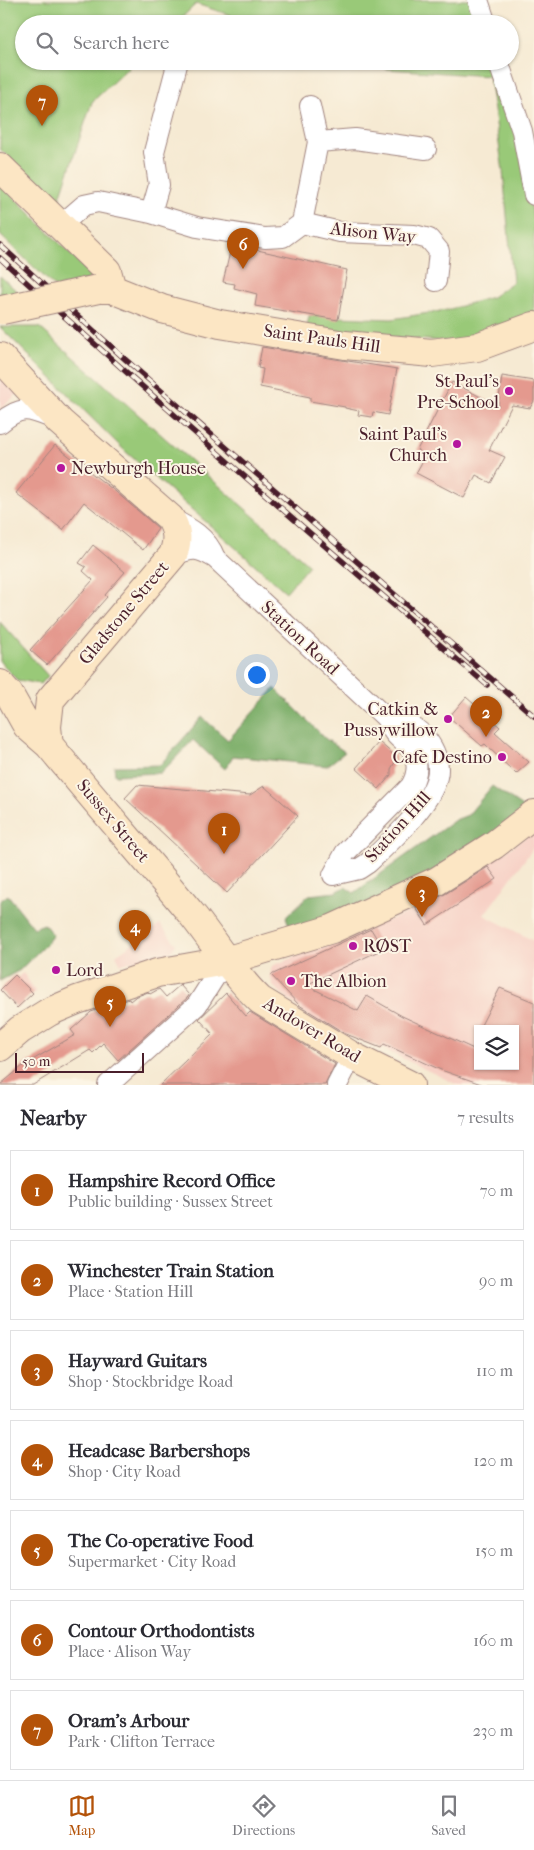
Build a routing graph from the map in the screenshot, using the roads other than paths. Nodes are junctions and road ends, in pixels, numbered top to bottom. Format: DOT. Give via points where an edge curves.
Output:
graph roads {
  1 [pos="478,0"];
  2 [pos="483,15"];
  3 [pos="176,70"];
  4 [pos="501,70"];
  5 [pos="310,106"];
  6 [pos="318,142"];
  7 [pos="426,149"];
  8 [pos="0,167"];
  9 [pos="534,195"];
  10 [pos="151,213"];
  11 [pos="302,223"];
  12 [pos="61,225"];
  13 [pos="436,281"];
  14 [pos="105,289"];
  15 [pos="1,310"];
  16 [pos="534,326"];
  17 [pos="0,357"];
  18 [pos="60,422"];
  19 [pos="0,423"];
  20 [pos="170,518"];
  21 [pos="173,555"];
  22 [pos="215,558"];
  23 [pos="5,689"];
  24 [pos="50,700"];
  25 [pos="385,717"];
  26 [pos="49,745"];
  27 [pos="534,814"];
  28 [pos="225,961"];
  29 [pos="0,1047"];
  30 [pos="352,1056"];
  31 [pos="108,1085"];
  32 [pos="337,1085"];
  33 [pos="410,1085"];
  1 -- 2 [label="street"];
  3 -- 10 [label="street" via="154,152 159,185"];
  4 -- 9 [label="street" via="522,131"];
  5 -- 6 [label="street"];
  6 -- 7 [label="street" via="355,139"];
  6 -- 11 [label="street"];
  8 -- 12 [label="main road"];
  10 -- 11 [label="street" via="197,227 265,238 283,237"];
  10 -- 12 [label="street" via="98,202 84,205"];
  11 -- 13 [label="street, Alison Way" via="340,232 414,235 429,239 439,251"];
  12 -- 14 [label="main road" via="108,271 111,279"];
  14 -- 15 [label="main road, bridge"];
  14 -- 16 [label="main road, Saint Pauls Hill" via="162,309 220,324 345,345 432,353 477,347"];
  17 -- 18 [label="main road, Station Road"];
  18 -- 19 [label="street" via="22,409"];
  18 -- 20 [label="main road, Station Road"];
  20 -- 21 [label="main road, Gladstone Street" via="177,535"];
  20 -- 22 [label="street, Station Road" via="199,534 211,547"];
  21 -- 22 [label="street, Station Road" via="191,549"];
  21 -- 24 [label="main road, Gladstone Street"];
  22 -- 25 [label="street, Station Road"];
  23 -- 24 [label="main road" via="29,700"];
  23 -- 26 [label="main road, Sussex Street" via="27,726"];
  24 -- 26 [label="main road"];
  25 -- 25 [label="street, Station Hill" via="413,726 427,738 437,762 435,785 416,812 368,863 358,870 333,875 345,853 401,797 416,775 415,757 393,732"];
  26 -- 28 [label="main road, Sussex Street" via="194,917"];
  27 -- 28 [label="main road" via="437,881 332,930"];
  28 -- 29 [label="main road" via="157,973 77,1000 49,1012"];
  28 -- 30 [label="main road, Andover Road" via="260,1000"];
  28 -- 31 [label="street" via="197,1005"];
  30 -- 32 [label="street"];
  30 -- 33 [label="main road, Andover Road"];
}
